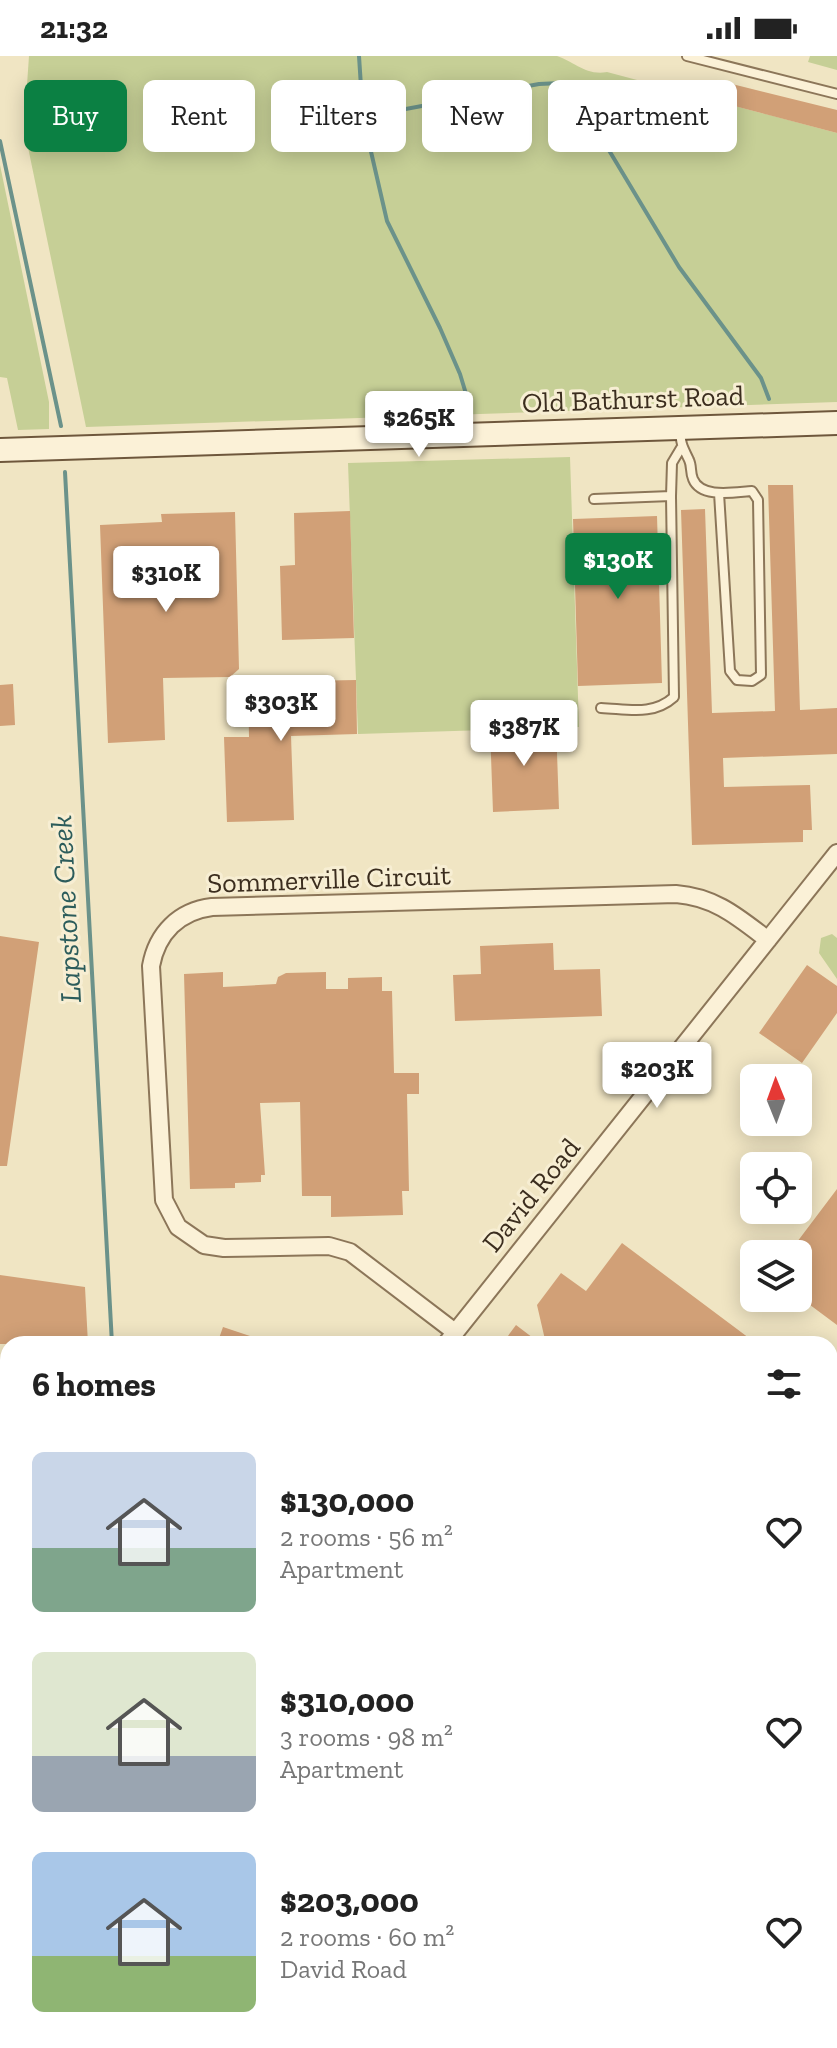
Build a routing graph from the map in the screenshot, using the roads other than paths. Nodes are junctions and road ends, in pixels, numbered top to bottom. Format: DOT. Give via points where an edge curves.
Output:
graph roads {
  1 [pos="687,56"];
  2 [pos="837,94"];
  3 [pos="837,423"];
  4 [pos="680,438"];
  5 [pos="0,450"];
  6 [pos="719,493"];
  7 [pos="671,496"];
  8 [pos="594,499"];
  9 [pos="601,708"];
  10 [pos="837,853"];
  11 [pos="768,940"];
  12 [pos="448,1336"];
  13 [pos="452,1336"];
  1 -- 2 [label="lane"];
  3 -- 4 [label="main road, Old Bathurst Road"];
  4 -- 5 [label="main road, Old Bathurst Road"];
  4 -- 6 [label="lane" via="693,480"];
  4 -- 7 [label="lane" via="672,463"];
  6 -- 6 [label="lane" via="752,491 758,500 761,675 752,681 737,680 730,671"];
  7 -- 8 [label="lane"];
  7 -- 9 [label="lane" via="674,697 663,708"];
  10 -- 11 [label="street, David Road"];
  11 -- 12 [label="street, Sommerville Circuit" via="729,909 676,894 212,907 190,912 165,931 151,966 164,1200 174,1221 195,1241 214,1247 329,1246 350,1252"];
  11 -- 13 [label="street, David Road"];
}
